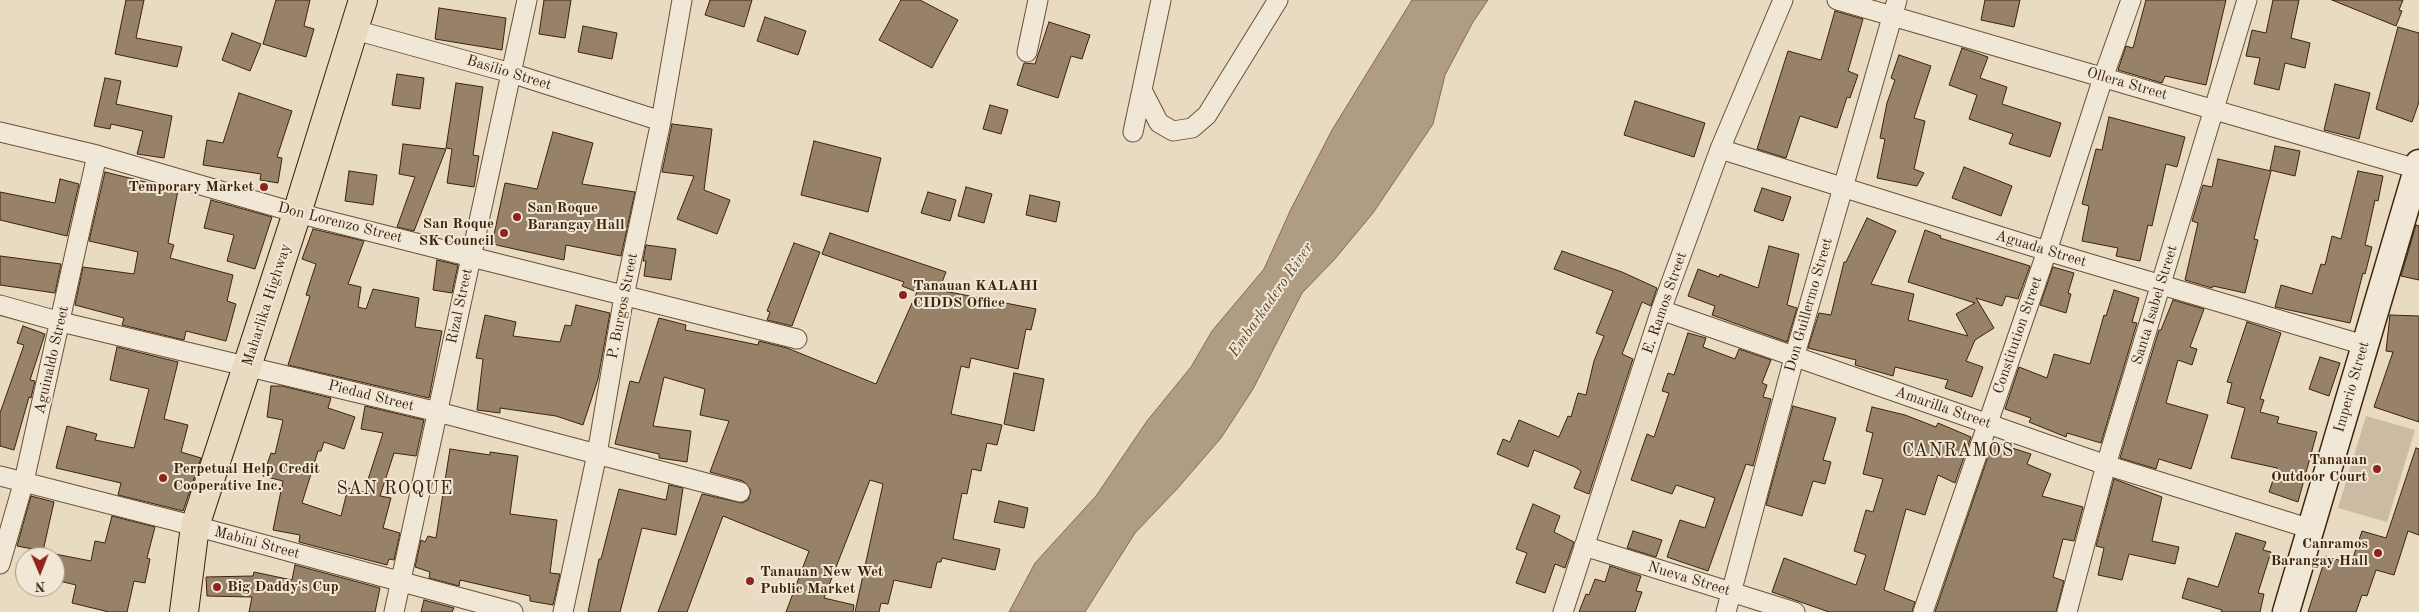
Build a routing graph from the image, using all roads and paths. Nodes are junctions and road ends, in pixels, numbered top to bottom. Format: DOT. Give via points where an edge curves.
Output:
graph roads {
  1 [pos="363,0"];
  2 [pos="527,0"];
  3 [pos="682,0"];
  4 [pos="1038,0"];
  5 [pos="1161,0"];
  6 [pos="1278,0"];
  7 [pos="1783,0"];
  8 [pos="1837,0"];
  9 [pos="2131,0"];
  10 [pos="2247,0"];
  11 [pos="1895,8"];
  12 [pos="355,30"];
  13 [pos="1027,52"];
  14 [pos="511,73"];
  15 [pos="2103,78"];
  16 [pos="1142,90"];
  17 [pos="2216,109"];
  18 [pos="661,121"];
  19 [pos="0,132"];
  20 [pos="1133,132"];
  21 [pos="1720,149"];
  22 [pos="97,155"];
  23 [pos="2418,166"];
  24 [pos="1843,186"];
  25 [pos="297,213"];
  26 [pos="2047,252"];
  27 [pos="470,256"];
  28 [pos="2162,284"];
  29 [pos="624,296"];
  30 [pos="0,305"];
  31 [pos="1661,310"];
  32 [pos="61,322"];
  33 [pos="797,339"];
  34 [pos="2364,344"];
  35 [pos="1794,358"];
  36 [pos="248,366"];
  37 [pos="438,412"];
  38 [pos="1987,423"];
  39 [pos="597,454"];
  40 [pos="2106,465"];
  41 [pos="0,476"];
  42 [pos="24,481"];
  43 [pos="740,492"];
  44 [pos="195,526"];
  45 [pos="2311,529"];
  46 [pos="1584,546"];
  47 [pos="0,564"];
  48 [pos="400,582"];
  49 [pos="1732,593"];
  50 [pos="184,611"];
  51 [pos="394,612"];
  52 [pos="513,612"];
  53 [pos="563,612"];
  54 [pos="1562,612"];
  55 [pos="1726,612"];
  56 [pos="1795,612"];
  57 [pos="1922,612"];
  58 [pos="2068,612"];
  59 [pos="2286,612"];
  1 -- 12 [label="highway, Maharlika Highway"];
  2 -- 14 [label="street, Rizal Street"];
  3 -- 18 [label="street, P. Burgos Street"];
  4 -- 13 [label="street"];
  5 -- 16 [label="street"];
  6 -- 16 [label="street" via="1207,115 1192,128 1173,131 1160,123"];
  7 -- 21 [label="street, E. Ramos Street"];
  8 -- 11 [label="street, Ollera Street"];
  9 -- 15 [label="street, Constitution Street"];
  10 -- 17 [label="street, Santa Isabel Street"];
  11 -- 15 [label="street, Ollera Street"];
  11 -- 24 [label="street, Don Guillermo Street"];
  12 -- 14 [label="street, Basilio Street"];
  12 -- 25 [label="highway, Maharlika Highway"];
  14 -- 18 [label="street, Basilio Street"];
  14 -- 27 [label="street, Rizal Street"];
  15 -- 17 [label="street, Ollera Street"];
  15 -- 26 [label="street, Constitution Street"];
  16 -- 20 [label="street"];
  17 -- 23 [label="street, Ollera Street"];
  17 -- 28 [label="street, Santa Isabel Street"];
  18 -- 29 [label="street, P. Burgos Street"];
  19 -- 22 [label="street, Don Lorenzo Street"];
  21 -- 24 [label="street, Aguada Street"];
  21 -- 31 [label="street, E. Ramos Street"];
  22 -- 25 [label="street, Don Lorenzo Street"];
  22 -- 32 [label="street, Aguinaldo Street"];
  23 -- 34 [label="street, Imperio Street"];
  24 -- 26 [label="street, Aguada Street"];
  24 -- 35 [label="street, Don Guillermo Street"];
  25 -- 27 [label="street, Don Lorenzo Street"];
  25 -- 36 [label="highway, Maharlika Highway"];
  26 -- 28 [label="street, Aguada Street"];
  26 -- 38 [label="street, Constitution Street"];
  27 -- 29 [label="street, Don Lorenzo Street"];
  27 -- 37 [label="street, Rizal Street"];
  28 -- 34 [label="street, Aguada Street"];
  28 -- 40 [label="street, Santa Isabel Street"];
  29 -- 33 [label="street, Don Lorenzo Street"];
  29 -- 39 [label="street, P. Burgos Street"];
  30 -- 32 [label="street, Piedad Street"];
  31 -- 35 [label="street, Amarilla Street"];
  31 -- 46 [label="street, E. Ramos Street"];
  32 -- 36 [label="street, Piedad Street"];
  32 -- 42 [label="street, Aguinaldo Street"];
  34 -- 45 [label="street, Imperio Street"];
  35 -- 38 [label="street, Amarilla Street"];
  35 -- 49 [label="street, Don Guillermo Street"];
  36 -- 37 [label="street, Piedad Street"];
  36 -- 44 [label="highway, Maharlika Highway"];
  37 -- 39 [label="street, Piedad Street"];
  37 -- 48 [label="street, Rizal Street"];
  38 -- 40 [label="street, Amarilla Street"];
  38 -- 57 [label="street, Constitution Street"];
  39 -- 43 [label="street, Piedad Street"];
  39 -- 53 [label="street, P. Burgos Street"];
  40 -- 45 [label="street, Amarilla Street"];
  40 -- 58 [label="street, Santa Isabel Street"];
  41 -- 42 [label="street, Mabini Street"];
  42 -- 44 [label="street, Mabini Street"];
  42 -- 47 [label="street, Aguinaldo Street"];
  44 -- 48 [label="street, Mabini Street"];
  44 -- 50 [label="highway, Maharlika Highway"];
  45 -- 59 [label="street, Imperio Street"];
  46 -- 49 [label="street, Nueva Street"];
  46 -- 54 [label="street, E. Ramos Street"];
  48 -- 51 [label="street, Rizal Street"];
  48 -- 52 [label="street, Mabini Street"];
  49 -- 55 [label="street, Don Guillermo Street"];
  49 -- 56 [label="street, Nueva Street"];
}
